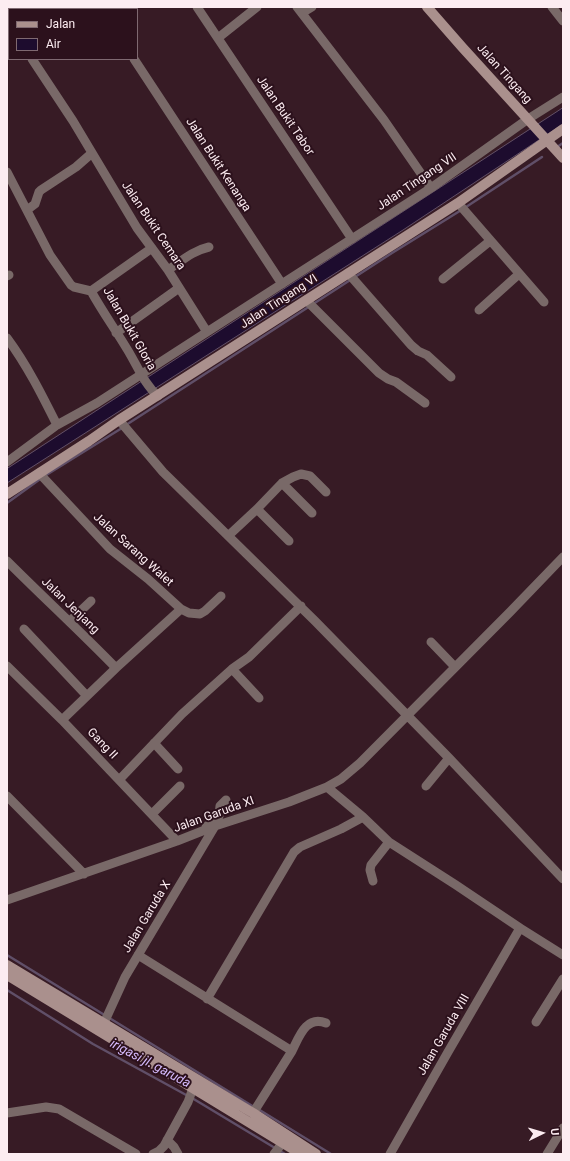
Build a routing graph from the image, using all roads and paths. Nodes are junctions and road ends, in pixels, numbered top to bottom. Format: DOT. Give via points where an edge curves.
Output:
graph roads {
  1 [pos="197,7"];
  2 [pos="257,7"];
  3 [pos="312,7"];
  4 [pos="427,7"];
  5 [pos="557,9"];
  6 [pos="300,10"];
  7 [pos="563,21"];
  8 [pos="218,38"];
  9 [pos="33,60"];
  10 [pos="135,60"];
  11 [pos="563,97"];
  12 [pos="531,123"];
  13 [pos="563,129"];
  14 [pos="545,138"];
  15 [pos="92,153"];
  16 [pos="563,158"];
  17 [pos="7,172"];
  18 [pos="431,188"];
  19 [pos="458,203"];
  20 [pos="27,210"];
  21 [pos="352,239"];
  22 [pos="490,241"];
  23 [pos="210,246"];
  24 [pos="152,248"];
  25 [pos="168,270"];
  26 [pos="348,273"];
  27 [pos="519,274"];
  28 [pos="443,279"];
  29 [pos="282,284"];
  30 [pos="179,288"];
  31 [pos="91,291"];
  32 [pos="306,300"];
  33 [pos="544,302"];
  34 [pos="479,310"];
  35 [pos="207,332"];
  36 [pos="116,334"];
  37 [pos="7,338"];
  38 [pos="144,377"];
  39 [pos="451,377"];
  40 [pos="155,393"];
  41 [pos="425,403"];
  42 [pos="119,420"];
  43 [pos="58,425"];
  44 [pos="7,462"];
  45 [pos="38,473"];
  46 [pos="282,483"];
  47 [pos="326,492"];
  48 [pos="7,494"];
  49 [pos="257,509"];
  50 [pos="312,513"];
  51 [pos="228,536"];
  52 [pos="289,541"];
  53 [pos="563,557"];
  54 [pos="7,560"];
  55 [pos="221,596"];
  56 [pos="91,602"];
  57 [pos="300,606"];
  58 [pos="181,609"];
  59 [pos="70,621"];
  60 [pos="24,629"];
  61 [pos="431,642"];
  62 [pos="7,666"];
  63 [pos="455,667"];
  64 [pos="116,668"];
  65 [pos="232,669"];
  66 [pos="87,696"];
  67 [pos="259,698"];
  68 [pos="406,715"];
  69 [pos="62,720"];
  70 [pos="154,743"];
  71 [pos="449,758"];
  72 [pos="178,769"];
  73 [pos="119,780"];
  74 [pos="180,786"];
  75 [pos="426,786"];
  76 [pos="327,787"];
  77 [pos="7,796"];
  78 [pos="226,800"];
  79 [pos="152,814"];
  80 [pos="363,817"];
  81 [pos="215,826"];
  82 [pos="198,834"];
  83 [pos="177,841"];
  84 [pos="389,842"];
  85 [pos="84,874"];
  86 [pos="563,878"];
  87 [pos="373,881"];
  88 [pos="7,900"];
  89 [pos="520,928"];
  90 [pos="138,955"];
  91 [pos="563,955"];
  92 [pos="7,965"];
  93 [pos="7,976"];
  94 [pos="563,979"];
  95 [pos="207,999"];
  96 [pos="536,1022"];
  97 [pos="104,1023"];
  98 [pos="326,1023"];
  99 [pos="292,1051"];
  100 [pos="191,1095"];
  101 [pos="7,1113"];
  102 [pos="252,1113"];
  103 [pos="563,1128"];
  104 [pos="167,1140"];
  105 [pos="280,1147"];
  106 [pos="136,1154"];
  107 [pos="153,1154"];
  108 [pos="178,1154"];
  109 [pos="301,1154"];
  110 [pos="316,1154"];
  111 [pos="390,1154"];
  112 [pos="547,1154"];
  1 -- 8 [label="street, Jalan Bukit Tabor"];
  2 -- 8 [label="street"];
  3 -- 6 [label="street"];
  4 -- 12 [label="main road, Jalan Tingang"];
  5 -- 7 [label="street"];
  6 -- 18 [label="street" via="384,120"];
  8 -- 21 [label="street, Jalan Bukit Tabor"];
  9 -- 15 [label="street, Jalan Bukit Cemara"];
  10 -- 29 [label="street, Jalan Bukit Kenanga"];
  11 -- 12 [label="street, Jalan Tingang VII"];
  12 -- 14 [label="main road, Jalan Tingang"];
  12 -- 18 [label="street, Jalan Tingang VII"];
  13 -- 14 [label="main road, Jalan Tingang VI"];
  14 -- 16 [label="main road, Jalan Tingang"];
  14 -- 19 [label="main road, Jalan Tingang VI"];
  15 -- 20 [label="street" via="41,190 35,204"];
  15 -- 24 [label="street, Jalan Bukit Cemara" via="137,228"];
  17 -- 20 [label="street"];
  18 -- 21 [label="street, Jalan Tingang VII"];
  19 -- 22 [label="street"];
  19 -- 26 [label="main road, Jalan Tingang VI"];
  20 -- 31 [label="street" via="50,255 71,285"];
  21 -- 29 [label="street, Jalan Tingang VII"];
  22 -- 27 [label="street"];
  22 -- 28 [label="street"];
  23 -- 25 [label="street" via="198,249"];
  24 -- 25 [label="street, Jalan Bukit Cemara"];
  24 -- 31 [label="street, Jalan Bukit Gloria"];
  25 -- 30 [label="street, Jalan Bukit Cemara"];
  26 -- 32 [label="main road, Jalan Tingang VI"];
  26 -- 39 [label="street" via="411,345 427,355"];
  27 -- 33 [label="street"];
  27 -- 34 [label="street"];
  29 -- 35 [label="street"];
  30 -- 35 [label="street, Jalan Bukit Cemara"];
  30 -- 36 [label="street"];
  31 -- 36 [label="street, Jalan Bukit Gloria"];
  32 -- 40 [label="main road, Jalan Tingang VI"];
  32 -- 41 [label="street" via="379,373"];
  35 -- 38 [label="street"];
  36 -- 38 [label="street, Jalan Bukit Gloria"];
  37 -- 43 [label="street" via="33,377"];
  38 -- 40 [label="street, Jalan Bukit Gloria"];
  38 -- 43 [label="street"];
  40 -- 42 [label="main road, Jalan Tingang VI"];
  42 -- 45 [label="main road, Jalan Tingang VI"];
  42 -- 51 [label="street" via="163,472"];
  43 -- 44 [label="street"];
  45 -- 48 [label="main road, Jalan Tingang VI"];
  45 -- 58 [label="street, Jalan Sarang Walet" via="110,549"];
  46 -- 47 [label="street" via="301,474 310,476"];
  46 -- 49 [label="street"];
  46 -- 50 [label="street"];
  49 -- 51 [label="street"];
  49 -- 52 [label="street"];
  51 -- 57 [label="street"];
  53 -- 63 [label="street, Jalan Garuda XI"];
  54 -- 59 [label="street, Jalan Jenjang"];
  55 -- 58 [label="street, Jalan Sarang Walet" via="200,614"];
  56 -- 59 [label="street"];
  57 -- 65 [label="street" via="249,657"];
  57 -- 68 [label="street"];
  58 -- 64 [label="street"];
  59 -- 64 [label="street, Jalan Jenjang"];
  60 -- 66 [label="street"];
  61 -- 63 [label="street"];
  62 -- 69 [label="street, Gang II"];
  63 -- 68 [label="street, Jalan Garuda XI"];
  64 -- 66 [label="street"];
  65 -- 67 [label="street"];
  65 -- 70 [label="street"];
  66 -- 69 [label="street"];
  68 -- 71 [label="street"];
  68 -- 76 [label="street, Jalan Garuda XI" via="350,772"];
  69 -- 73 [label="street, Gang II"];
  70 -- 72 [label="street"];
  70 -- 73 [label="street"];
  71 -- 75 [label="street"];
  71 -- 86 [label="street"];
  73 -- 79 [label="street, Gang II"];
  74 -- 79 [label="street"];
  76 -- 80 [label="street"];
  76 -- 81 [label="street, Jalan Garuda XI"];
  77 -- 85 [label="street"];
  78 -- 82 [label="street" via="220,806 219,816"];
  79 -- 83 [label="street, Gang II"];
  80 -- 84 [label="street"];
  80 -- 95 [label="street" via="294,852"];
  81 -- 82 [label="street, Jalan Garuda XI"];
  81 -- 90 [label="street, Jalan Garuda X"];
  82 -- 83 [label="street, Jalan Garuda XI"];
  83 -- 85 [label="street, Jalan Garuda XI"];
  84 -- 87 [label="street" via="371,865"];
  84 -- 89 [label="street"];
  85 -- 88 [label="street, Jalan Garuda XI"];
  89 -- 91 [label="street"];
  89 -- 111 [label="street, Jalan Garuda VIII"];
  90 -- 95 [label="street"];
  90 -- 97 [label="street, Jalan Garuda X"];
  92 -- 97 [label="main road"];
  93 -- 100 [label="main road"];
  94 -- 96 [label="street"];
  95 -- 99 [label="street"];
  97 -- 102 [label="main road"];
  98 -- 99 [label="street" via="316,1021 309,1024"];
  99 -- 102 [label="street"];
  100 -- 104 [label="street"];
  100 -- 105 [label="main road"];
  101 -- 106 [label="street" via="59,1109"];
  102 -- 105 [label="main road"];
  103 -- 112 [label="street"];
  104 -- 107 [label="street" via="162,1149"];
  104 -- 108 [label="street"];
  105 -- 109 [label="main road"];
  105 -- 110 [label="main road"];
}
